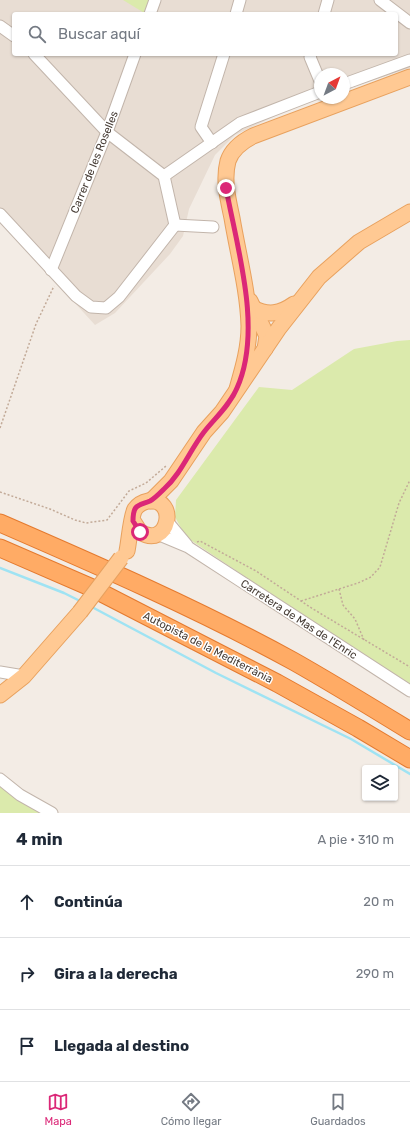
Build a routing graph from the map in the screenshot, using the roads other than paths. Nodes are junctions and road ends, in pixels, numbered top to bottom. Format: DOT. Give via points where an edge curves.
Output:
graph roads {
  1 [pos="155,0"];
  2 [pos="240,0"];
  3 [pos="328,0"];
  4 [pos="380,0"];
  5 [pos="151,12"];
  6 [pos="237,12"];
  7 [pos="325,12"];
  8 [pos="396,12"];
  9 [pos="398,14"];
  10 [pos="410,23"];
  11 [pos="0,26"];
  12 [pos="12,35"];
  13 [pos="36,56"];
  14 [pos="135,56"];
  15 [pos="223,56"];
  16 [pos="310,56"];
  17 [pos="410,60"];
  18 [pos="315,68"];
  19 [pos="410,77"];
  20 [pos="350,82"];
  21 [pos="314,94"];
  22 [pos="107,132"];
  23 [pos="212,143"];
  24 [pos="164,176"];
  25 [pos="410,212"];
  26 [pos="0,214"];
  27 [pos="175,226"];
  28 [pos="213,227"];
  29 [pos="55,274"];
  30 [pos="245,289"];
  31 [pos="300,300"];
  32 [pos="253,308"];
  33 [pos="265,348"];
  34 [pos="237,389"];
  35 [pos="222,412"];
  36 [pos="151,501"];
  37 [pos="167,516"];
  38 [pos="133,521"];
  39 [pos="0,523"];
  40 [pos="152,535"];
  41 [pos="188,547"];
  42 [pos="0,548"];
  43 [pos="124,554"];
  44 [pos="0,672"];
  45 [pos="24,676"];
  46 [pos="410,691"];
  47 [pos="0,695"];
  48 [pos="410,731"];
  49 [pos="410,759"];
  50 [pos="0,779"];
  51 [pos="52,813"];
  1 -- 5 [label="street"];
  2 -- 6 [label="street"];
  3 -- 7 [label="street"];
  4 -- 8 [label="street"];
  9 -- 10 [label="street"];
  11 -- 12 [label="street"];
  13 -- 22 [label="street"];
  14 -- 22 [label="street, Carrer de les Roselles"];
  15 -- 23 [label="street" via="201,128"];
  16 -- 18 [label="street"];
  17 -- 20 [label="street"];
  19 -- 30 [label="main road" via="253,136 244,141 232,154 226,173 226,188"];
  21 -- 23 [label="street" via="240,123"];
  22 -- 24 [label="street"];
  22 -- 29 [label="street, Carrer de les Roselles"];
  23 -- 24 [label="street"];
  24 -- 27 [label="street"];
  25 -- 31 [label="main road" via="359,242 319,277"];
  26 -- 29 [label="street"];
  27 -- 28 [label="street"];
  27 -- 29 [label="street" via="118,297 106,308 91,307 76,296"];
  30 -- 32 [label="main road"];
  30 -- 34 [label="main road" via="249,343"];
  31 -- 32 [label="main road" via="275,314"];
  31 -- 33 [label="main road"];
  32 -- 33 [label="main road" via="267,336"];
  33 -- 34 [label="main road"];
  34 -- 35 [label="main road"];
  35 -- 36 [label="main road" via="204,432 171,481"];
  35 -- 37 [label="main road" via="212,434 176,488"];
  36 -- 37 [label="main road" via="161,505"];
  36 -- 38 [label="main road" via="139,504 135,509"];
  37 -- 40 [label="main road" via="162,531"];
  37 -- 41 [label="street"];
  38 -- 40 [label="main road" via="140,532"];
  38 -- 43 [label="main road"];
  39 -- 48 [label="highway" via="197,612 292,661"];
  40 -- 41 [label="street"];
  40 -- 43 [label="main road"];
  41 -- 46 [label="street, Carretera de Mas de l'Enric"];
  42 -- 49 [label="highway, Autopista de la Mediterrània" via="90,587 277,683"];
  43 -- 45 [label="main road, bridge" via="80,612"];
  44 -- 45 [label="street"];
  45 -- 47 [label="main road"];
  50 -- 51 [label="street" via="20,795"];
}
